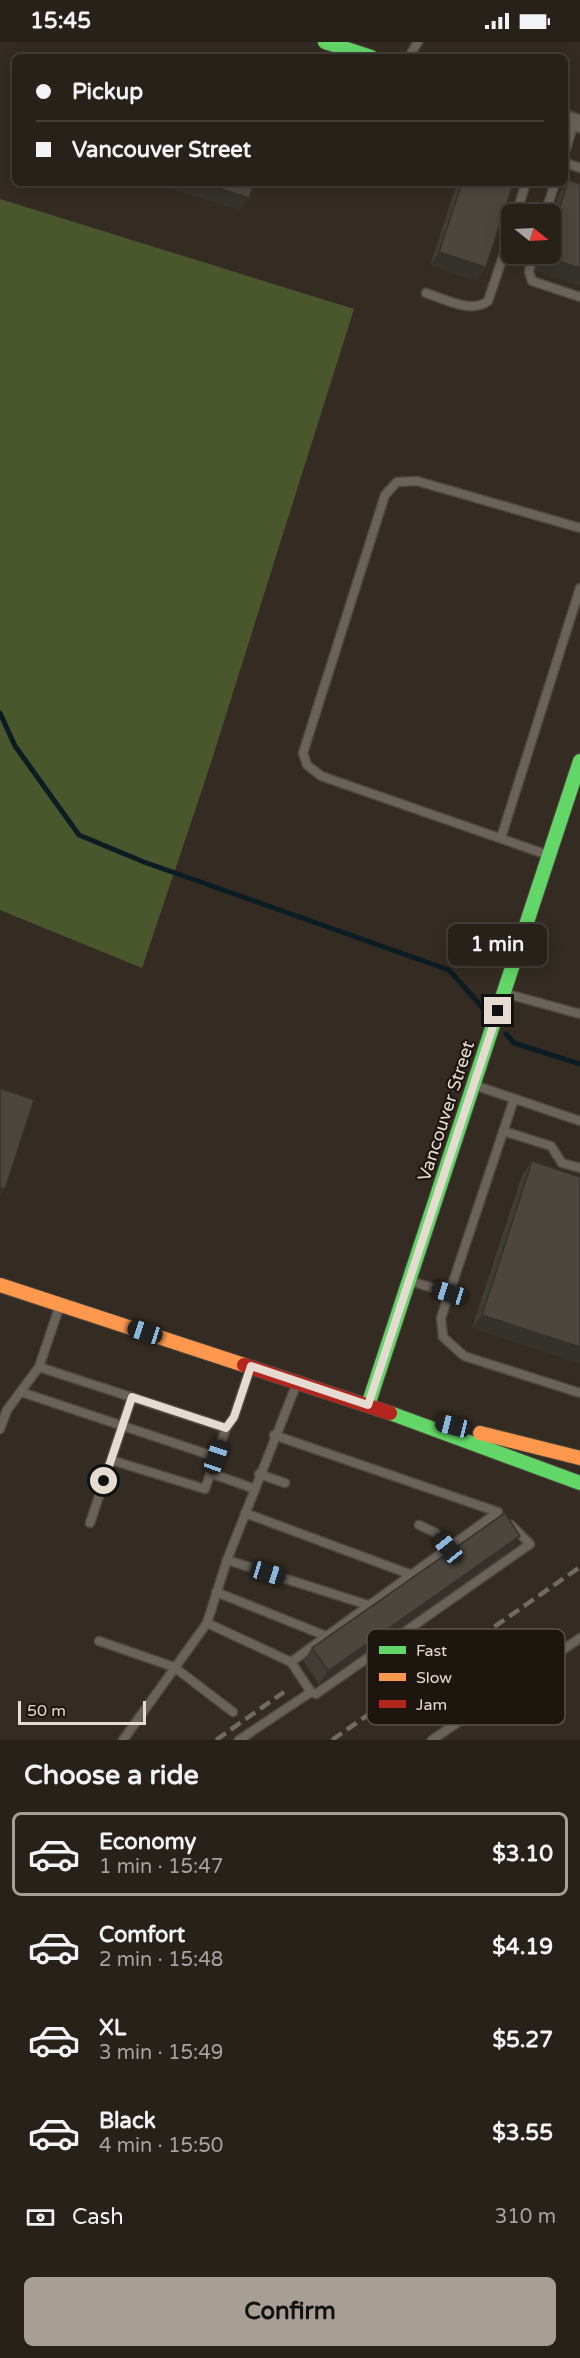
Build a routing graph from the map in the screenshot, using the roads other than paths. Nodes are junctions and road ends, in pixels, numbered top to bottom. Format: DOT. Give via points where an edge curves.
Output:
graph roads {
  1 [pos="325,42"];
  2 [pos="362,54"];
  3 [pos="573,121"];
  4 [pos="568,141"];
  5 [pos="525,186"];
  6 [pos="554,186"];
  7 [pos="519,204"];
  8 [pos="548,204"];
  9 [pos="501,263"];
  10 [pos="531,264"];
  11 [pos="426,293"];
  12 [pos="580,297"];
  13 [pos="580,528"];
  14 [pos="580,588"];
  15 [pos="580,761"];
  16 [pos="501,838"];
  17 [pos="549,855"];
  18 [pos="504,993"];
  19 [pos="580,1014"];
  20 [pos="473,1085"];
  21 [pos="514,1099"];
  22 [pos="580,1121"];
  23 [pos="503,1131"];
  24 [pos="580,1168"];
  25 [pos="409,1281"];
  26 [pos="0,1285"];
  27 [pos="449,1293"];
  28 [pos="60,1305"];
  29 [pos="251,1366"];
  30 [pos="39,1367"];
  31 [pos="297,1382"];
  32 [pos="21,1392"];
  33 [pos="580,1393"];
  34 [pos="132,1397"];
  35 [pos="368,1405"];
  36 [pos="123,1425"];
  37 [pos="226,1428"];
  38 [pos="0,1429"];
  39 [pos="274,1436"];
  40 [pos="216,1457"];
  41 [pos="580,1458"];
  42 [pos="111,1460"];
  43 [pos="210,1473"];
  44 [pos="259,1474"];
  45 [pos="285,1483"];
  46 [pos="580,1483"];
  47 [pos="255,1489"];
  48 [pos="498,1512"];
  49 [pos="244,1513"];
  50 [pos="90,1523"];
  51 [pos="419,1525"];
  52 [pos="448,1548"];
  53 [pos="227,1560"];
  54 [pos="412,1575"];
  55 [pos="216,1592"];
  56 [pos="371,1606"];
  57 [pos="207,1623"];
  58 [pos="409,1629"];
  59 [pos="326,1636"];
  60 [pos="580,1638"];
  61 [pos="99,1641"];
  62 [pos="565,1649"];
  63 [pos="367,1658"];
  64 [pos="291,1662"];
  65 [pos="174,1667"];
  66 [pos="310,1692"];
  67 [pos="233,1712"];
  68 [pos="456,1725"];
  69 [pos="436,1739"];
  70 [pos="123,1740"];
  71 [pos="239,1740"];
  1 -- 2 [label="street"];
  3 -- 4 [label="lane"];
  5 -- 7 [label="lane"];
  6 -- 8 [label="lane"];
  9 -- 11 [label="lane" via="488,301 481,307"];
  10 -- 12 [label="lane" via="532,281"];
  13 -- 16 [label="lane" via="417,481 397,482 385,495 303,753 307,765 321,776"];
  14 -- 16 [label="lane"];
  15 -- 17 [label="street, Vancouver Street"];
  16 -- 17 [label="lane"];
  17 -- 18 [label="street, Vancouver Street"];
  18 -- 19 [label="lane"];
  18 -- 20 [label="street, Vancouver Street"];
  20 -- 21 [label="lane"];
  20 -- 25 [label="street, Vancouver Street"];
  21 -- 22 [label="lane"];
  21 -- 23 [label="lane"];
  23 -- 24 [label="lane" via="551,1146 562,1163"];
  23 -- 27 [label="lane"];
  25 -- 27 [label="lane"];
  25 -- 35 [label="street, Vancouver Street"];
  26 -- 28 [label="street"];
  27 -- 33 [label="lane" via="441,1318 443,1337 453,1348 464,1356"];
  28 -- 29 [label="street"];
  28 -- 30 [label="lane"];
  29 -- 31 [label="street"];
  29 -- 37 [label="lane" via="234,1417"];
  30 -- 32 [label="lane"];
  30 -- 34 [label="lane"];
  31 -- 35 [label="street"];
  31 -- 39 [label="lane"];
  32 -- 36 [label="lane"];
  32 -- 38 [label="lane" via="7,1410"];
  34 -- 36 [label="lane"];
  34 -- 37 [label="lane"];
  35 -- 41 [label="street"];
  35 -- 46 [label="street"];
  36 -- 40 [label="lane"];
  36 -- 42 [label="lane"];
  37 -- 40 [label="lane"];
  39 -- 44 [label="lane"];
  39 -- 48 [label="lane"];
  40 -- 43 [label="lane"];
  42 -- 43 [label="lane" via="205,1489"];
  42 -- 50 [label="lane"];
  43 -- 47 [label="lane"];
  44 -- 45 [label="lane"];
  44 -- 47 [label="lane"];
  47 -- 49 [label="lane"];
  48 -- 52 [label="lane"];
  48 -- 58 [label="lane" via="530,1544"];
  49 -- 53 [label="lane"];
  49 -- 54 [label="lane"];
  51 -- 52 [label="lane" via="435,1533"];
  52 -- 54 [label="lane"];
  53 -- 55 [label="lane"];
  53 -- 56 [label="lane"];
  54 -- 56 [label="lane"];
  55 -- 57 [label="lane"];
  55 -- 59 [label="lane"];
  56 -- 59 [label="lane"];
  57 -- 64 [label="lane"];
  57 -- 65 [label="lane"];
  59 -- 64 [label="lane"];
  60 -- 62 [label="lane"];
  61 -- 65 [label="lane"];
  63 -- 66 [label="lane" via="316,1694"];
  64 -- 66 [label="lane"];
  65 -- 67 [label="lane"];
  65 -- 70 [label="lane"];
  66 -- 71 [label="lane"];
  68 -- 69 [label="lane"];
}
